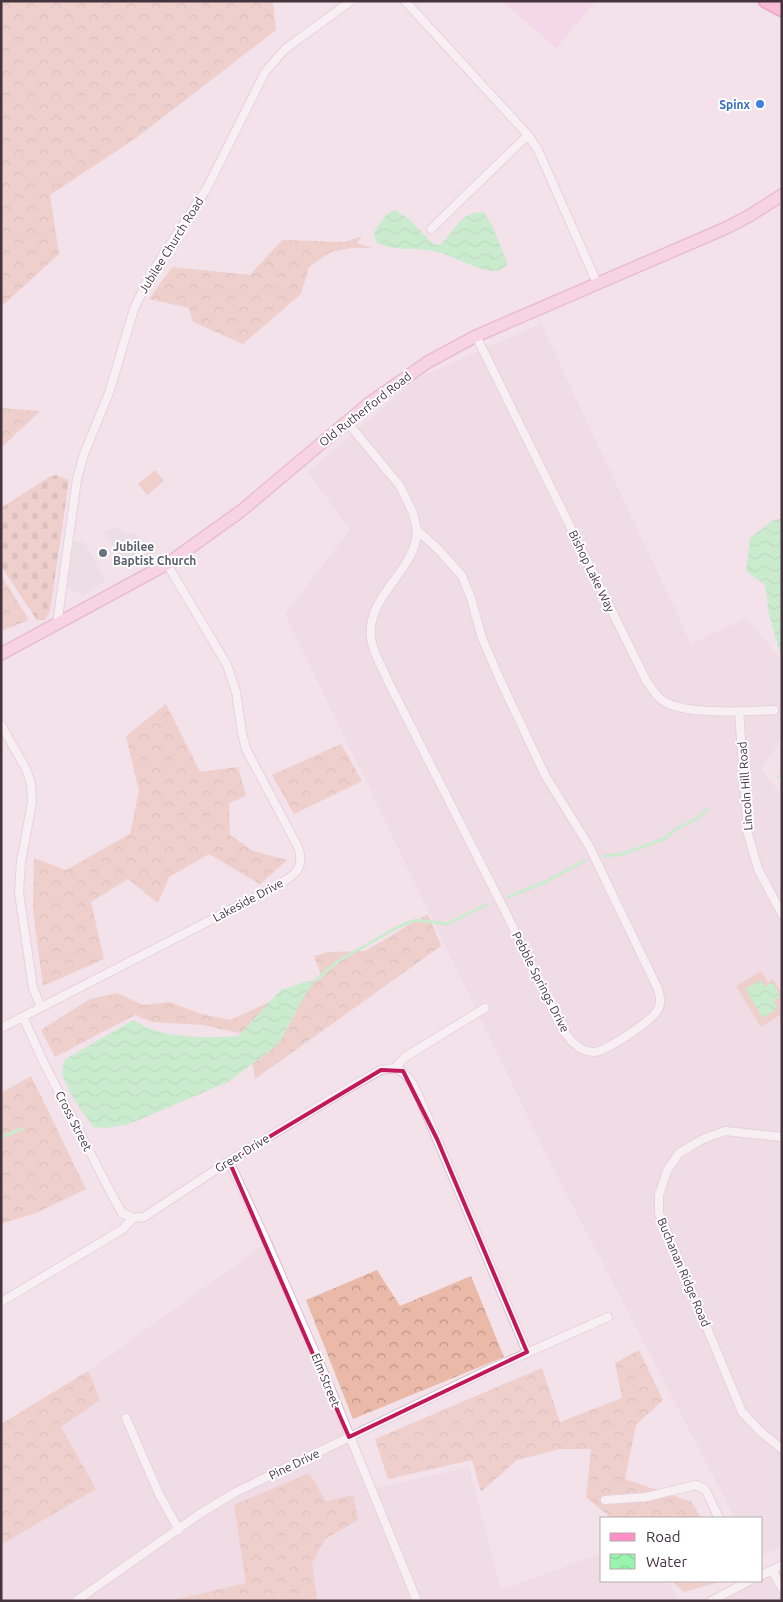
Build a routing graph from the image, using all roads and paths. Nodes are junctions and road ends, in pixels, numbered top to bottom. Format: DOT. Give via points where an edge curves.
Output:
graph roads {
  1 [pos="351,1"];
  2 [pos="405,1"];
  3 [pos="765,1"];
  4 [pos="782,10"];
  5 [pos="528,134"];
  6 [pos="782,195"];
  7 [pos="431,229"];
  8 [pos="597,283"];
  9 [pos="476,336"];
  10 [pos="347,422"];
  11 [pos="417,530"];
  12 [pos="167,564"];
  13 [pos="57,624"];
  14 [pos="1,654"];
  15 [pos="774,710"];
  16 [pos="739,711"];
  17 [pos="1,725"];
  18 [pos="782,914"];
  19 [pos="41,1007"];
  20 [pos="485,1008"];
  21 [pos="23,1017"];
  22 [pos="1,1028"];
  23 [pos="395,1068"];
  24 [pos="782,1137"];
  25 [pos="229,1161"];
  26 [pos="133,1218"];
  27 [pos="1,1302"];
  28 [pos="608,1317"];
  29 [pos="527,1352"];
  30 [pos="126,1418"];
  31 [pos="349,1437"];
  32 [pos="782,1449"];
  33 [pos="606,1500"];
  34 [pos="719,1517"];
  35 [pos="179,1530"];
  36 [pos="782,1565"];
  37 [pos="772,1570"];
  38 [pos="763,1574"];
  39 [pos="747,1582"];
  40 [pos="782,1588"];
  41 [pos="76,1601"];
  42 [pos="417,1601"];
  43 [pos="710,1601"];
  1 -- 13 [label="street, Jubilee Church Road" via="285,50 265,72 207,188 142,290 109,393 76,479"];
  2 -- 5 [label="street"];
  3 -- 4 [label="main road"];
  5 -- 7 [label="street"];
  5 -- 8 [label="street"];
  6 -- 8 [label="street, Old Rutherford Road" via="726,228"];
  8 -- 9 [label="street, Old Rutherford Road"];
  9 -- 10 [label="street, Old Rutherford Road" via="428,362"];
  9 -- 16 [label="street, Bishop Lake Way" via="647,682 662,700 676,708"];
  10 -- 11 [label="street, Pebble Springs Drive" via="400,486"];
  10 -- 12 [label="street, Old Rutherford Road" via="241,511"];
  11 -- 11 [label="street, Pebble Springs Drive" via="412,552 376,606 371,624 372,642 388,681 559,1023 580,1048 597,1052 652,1018 660,1003 658,989 589,846 545,775 482,638 466,584 458,570"];
  12 -- 13 [label="street, Old Rutherford Road"];
  12 -- 19 [label="street, Lakeside Drive" via="227,664 236,692 246,749 298,847 300,863 293,876 272,889"];
  13 -- 14 [label="street, Old Rutherford Road"];
  15 -- 16 [label="street, Bishop Lake Way"];
  16 -- 18 [label="street, Lincoln Hill Road" via="748,834 758,868"];
  17 -- 19 [label="street" via="31,784 32,802 20,862 19,892 33,988"];
  19 -- 21 [label="street, Lakeside Drive"];
  20 -- 23 [label="street, Greer Drive" via="405,1057"];
  21 -- 22 [label="street, Lakeside Drive"];
  21 -- 26 [label="street, Cross Street" via="111,1193 122,1213"];
  23 -- 25 [label="street, Greer Drive" via="381,1070 352,1086"];
  23 -- 29 [label="street" via="408,1077 423,1106"];
  24 -- 32 [label="street, Buchanan Ridge Road" via="726,1131 679,1152 667,1171 659,1195 659,1213 742,1412"];
  25 -- 26 [label="street, Greer Drive" via="144,1217"];
  25 -- 31 [label="street, Elm Street" via="327,1380"];
  26 -- 27 [label="street, Greer Drive" via="123,1230"];
  28 -- 29 [label="street, Pine Drive"];
  29 -- 31 [label="street, Pine Drive"];
  30 -- 35 [label="street" via="159,1494"];
  31 -- 35 [label="street, Pine Drive" via="236,1492"];
  31 -- 42 [label="street, Elm Street"];
  33 -- 34 [label="street" via="646,1497 696,1485 705,1489"];
  35 -- 41 [label="street, Pine Drive"];
  36 -- 37 [label="street"];
  37 -- 38 [label="street"];
  37 -- 40 [label="street"];
  39 -- 43 [label="street"];
}
